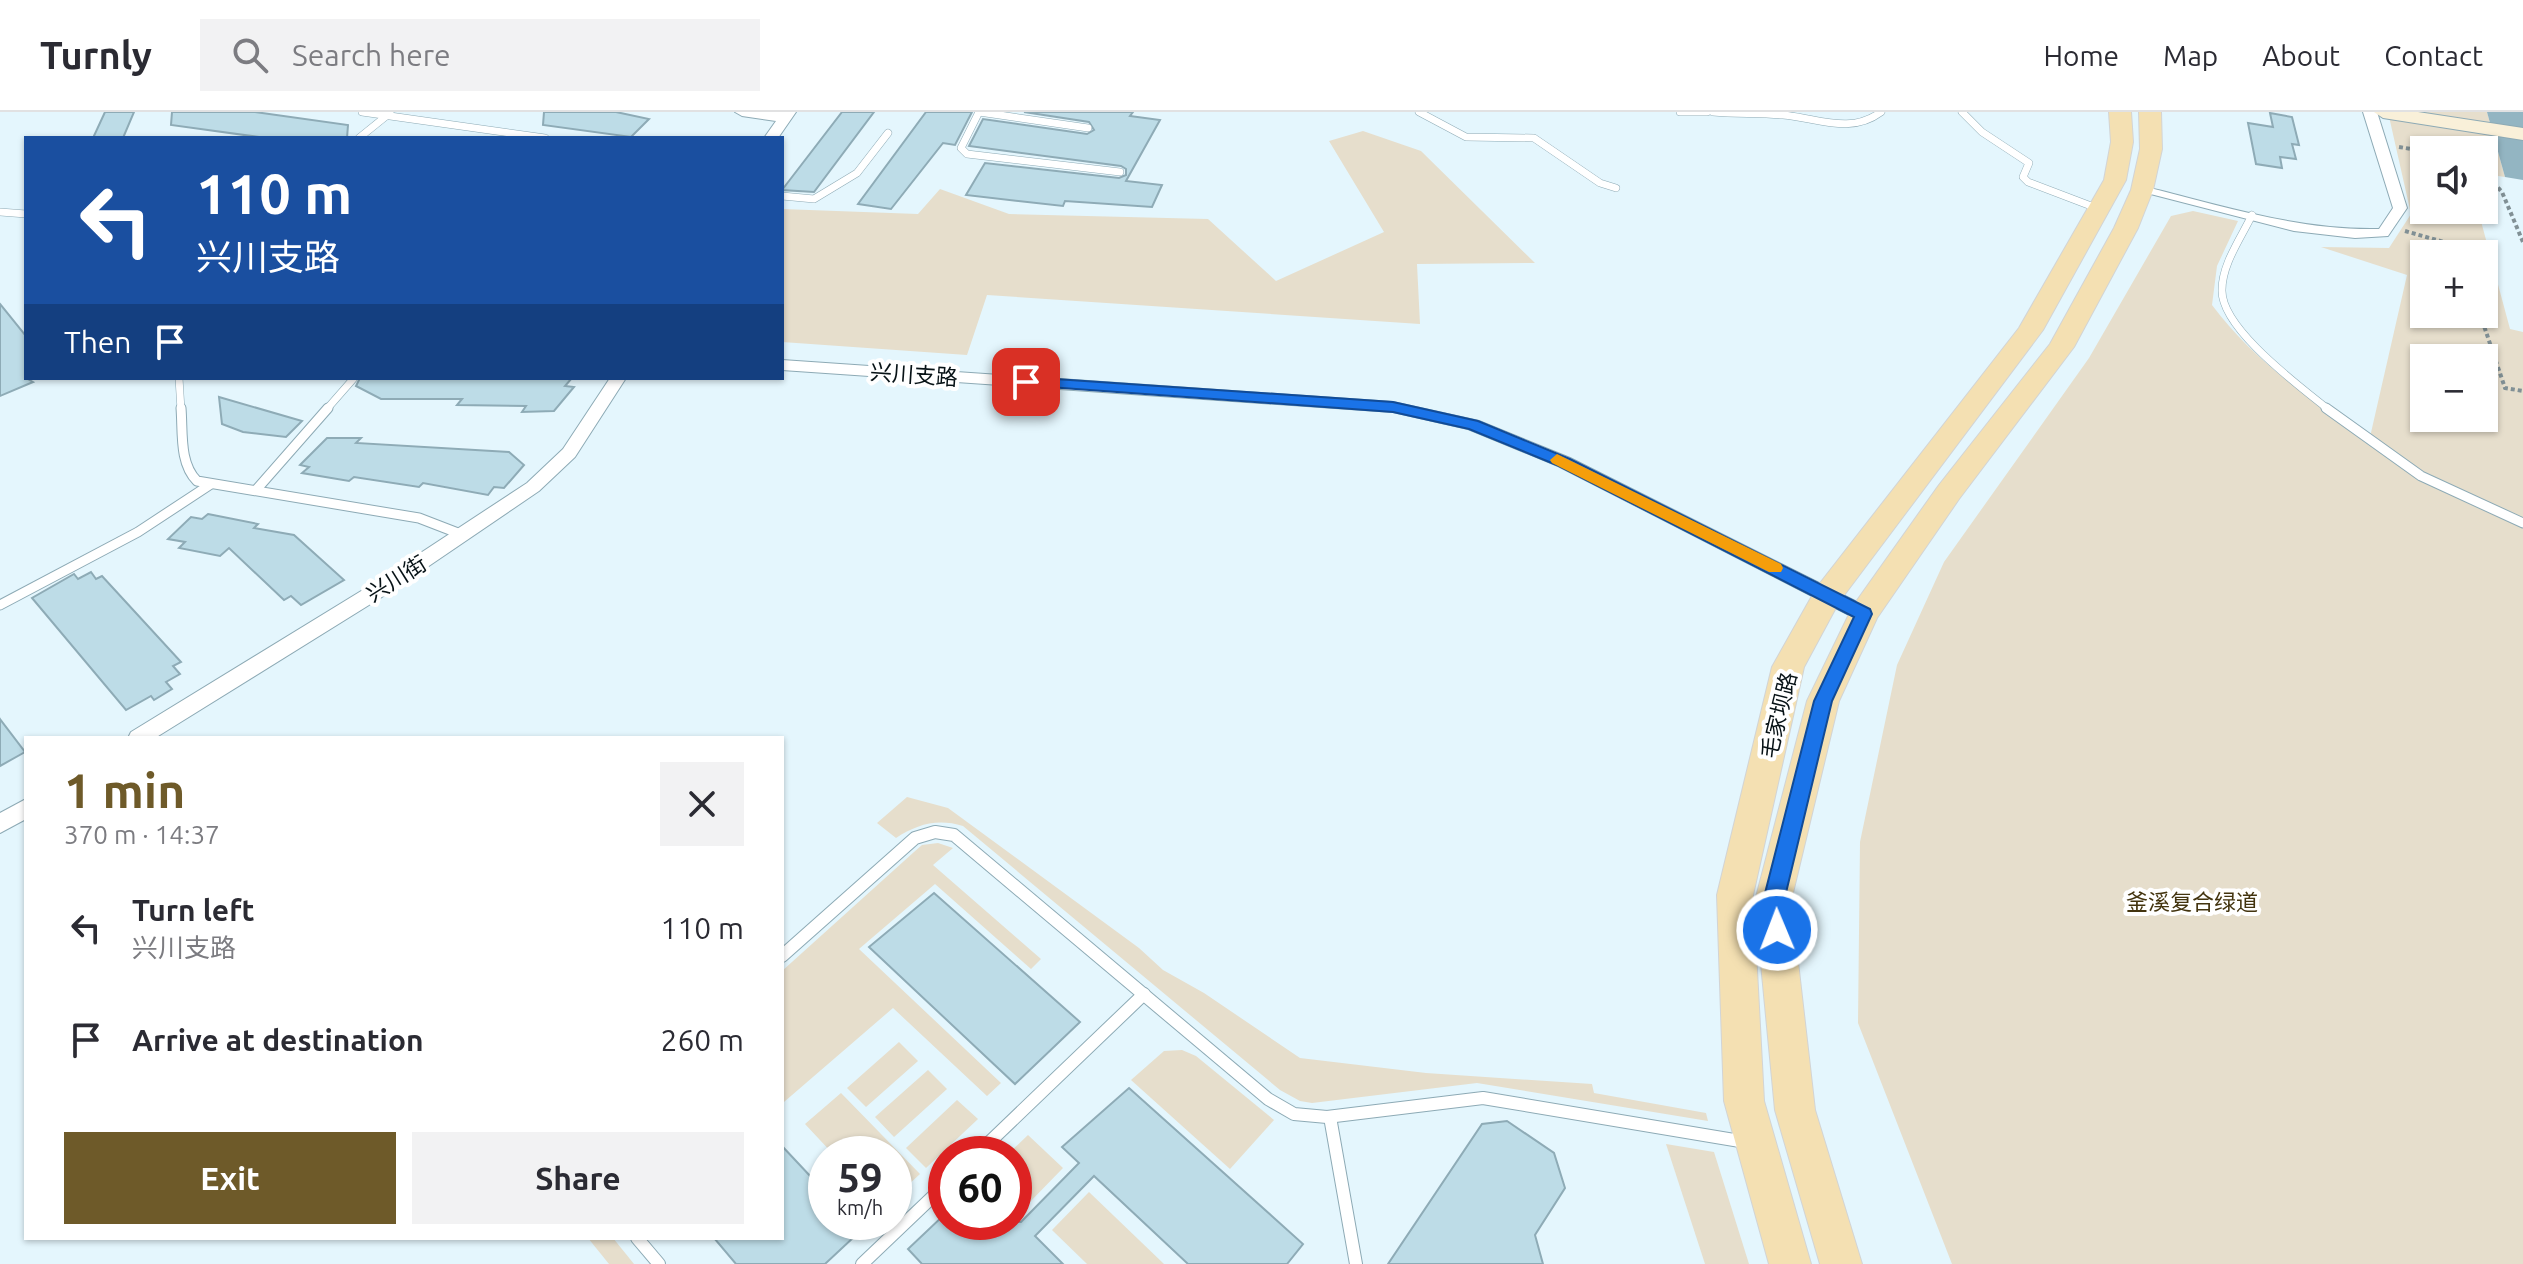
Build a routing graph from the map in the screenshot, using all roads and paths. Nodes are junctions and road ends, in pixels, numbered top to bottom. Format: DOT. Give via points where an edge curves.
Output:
graph roads {
  1 [pos="362,112"];
  2 [pos="742,112"];
  3 [pos="979,112"];
  4 [pos="1419,112"];
  5 [pos="1680,112"];
  6 [pos="1710,112"];
  7 [pos="1881,112"];
  8 [pos="1962,112"];
  9 [pos="2120,112"];
  10 [pos="2150,112"];
  11 [pos="2370,112"];
  12 [pos="2383,112"];
  13 [pos="2467,112"];
  14 [pos="390,114"];
  15 [pos="787,115"];
  16 [pos="2523,121"];
  17 [pos="1088,128"];
  18 [pos="888,133"];
  19 [pos="2523,134"];
  20 [pos="362,136"];
  21 [pos="532,136"];
  22 [pos="772,136"];
  23 [pos="1120,172"];
  24 [pos="1616,188"];
  25 [pos="2498,188"];
  26 [pos="2142,190"];
  27 [pos="784,196"];
  28 [pos="2099,209"];
  29 [pos="0,212"];
  30 [pos="24,214"];
  31 [pos="2252,215"];
  32 [pos="2389,226"];
  33 [pos="2437,240"];
  34 [pos="2523,242"];
  35 [pos="2485,328"];
  36 [pos="784,365"];
  37 [pos="179,380"];
  38 [pos="352,380"];
  39 [pos="617,380"];
  40 [pos="2523,391"];
  41 [pos="211,484"];
  42 [pos="256,490"];
  43 [pos="2523,523"];
  44 [pos="463,535"];
  45 [pos="1828,595"];
  46 [pos="0,605"];
  47 [pos="1864,614"];
  48 [pos="141,736"];
  49 [pos="24,809"];
  50 [pos="0,824"];
  51 [pos="784,954"];
  52 [pos="1144,994"];
  53 [pos="1330,1117"];
  54 [pos="996,1136"];
  55 [pos="1756,1143"];
  56 [pos="928,1202"];
  57 [pos="639,1240"];
  58 [pos="868,1262"];
  59 [pos="659,1264"];
  60 [pos="1356,1264"];
  61 [pos="1790,1264"];
  62 [pos="1841,1264"];
  1 -- 14 [label="lane"];
  2 -- 15 [label="street"];
  3 -- 17 [label="lane"];
  3 -- 23 [label="lane" via="961,148 967,154"];
  4 -- 24 [label="lane" via="1466,137 1534,138 1600,183"];
  5 -- 6 [label="lane"];
  6 -- 7 [label="lane" via="1846,125 1867,123"];
  8 -- 28 [label="lane" via="2029,163 2023,177 2028,182"];
  9 -- 28 [label="main road, 毛家坝路" via="2122,142 2115,180"];
  10 -- 26 [label="main road, 毛家坝路" via="2151,149"];
  11 -- 32 [label="street" via="2400,208"];
  12 -- 19 [label="main road"];
  13 -- 16 [label="main road"];
  14 -- 20 [label="lane"];
  14 -- 21 [label="lane"];
  15 -- 22 [label="street"];
  18 -- 27 [label="lane" via="857,173 814,199"];
  25 -- 34 [label="path"];
  26 -- 31 [label="street"];
  26 -- 47 [label="main road, 毛家坝路" via="2061,347 1949,492"];
  28 -- 45 [label="main road, 毛家坝路" via="2030,330"];
  29 -- 30 [label="lane"];
  31 -- 32 [label="street" via="2357,236 2383,233"];
  31 -- 43 [label="lane" via="2227,271 2222,298 2229,316 2329,409 2407,468"];
  32 -- 33 [label="path"];
  35 -- 40 [label="path" via="2505,388"];
  36 -- 45 [label="street, 兴川支路" via="1393,407 1473,425 1564,462"];
  37 -- 41 [label="lane" via="188,472"];
  38 -- 42 [label="lane"];
  39 -- 44 [label="street, 兴川街" via="569,453 533,487"];
  41 -- 42 [label="lane"];
  41 -- 46 [label="lane" via="138,532"];
  42 -- 44 [label="lane" via="419,518"];
  44 -- 48 [label="street, 兴川街"];
  45 -- 47 [label="street, 兴川支路"];
  45 -- 55 [label="main road, 毛家坝路" via="1788,667 1735,895 1744,1101"];
  47 -- 62 [label="main road, 毛家坝路" via="1823,701 1773,901 1795,1110"];
  49 -- 50 [label="street"];
  51 -- 52 [label="lane" via="906,844 926,834 944,833 963,840"];
  52 -- 53 [label="lane" via="1281,1108"];
  52 -- 54 [label="lane"];
  53 -- 55 [label="lane" via="1483,1098"];
  53 -- 60 [label="lane"];
  55 -- 61 [label="main road, 毛家坝路"];
  56 -- 58 [label="lane"];
  57 -- 59 [label="lane"];
}
